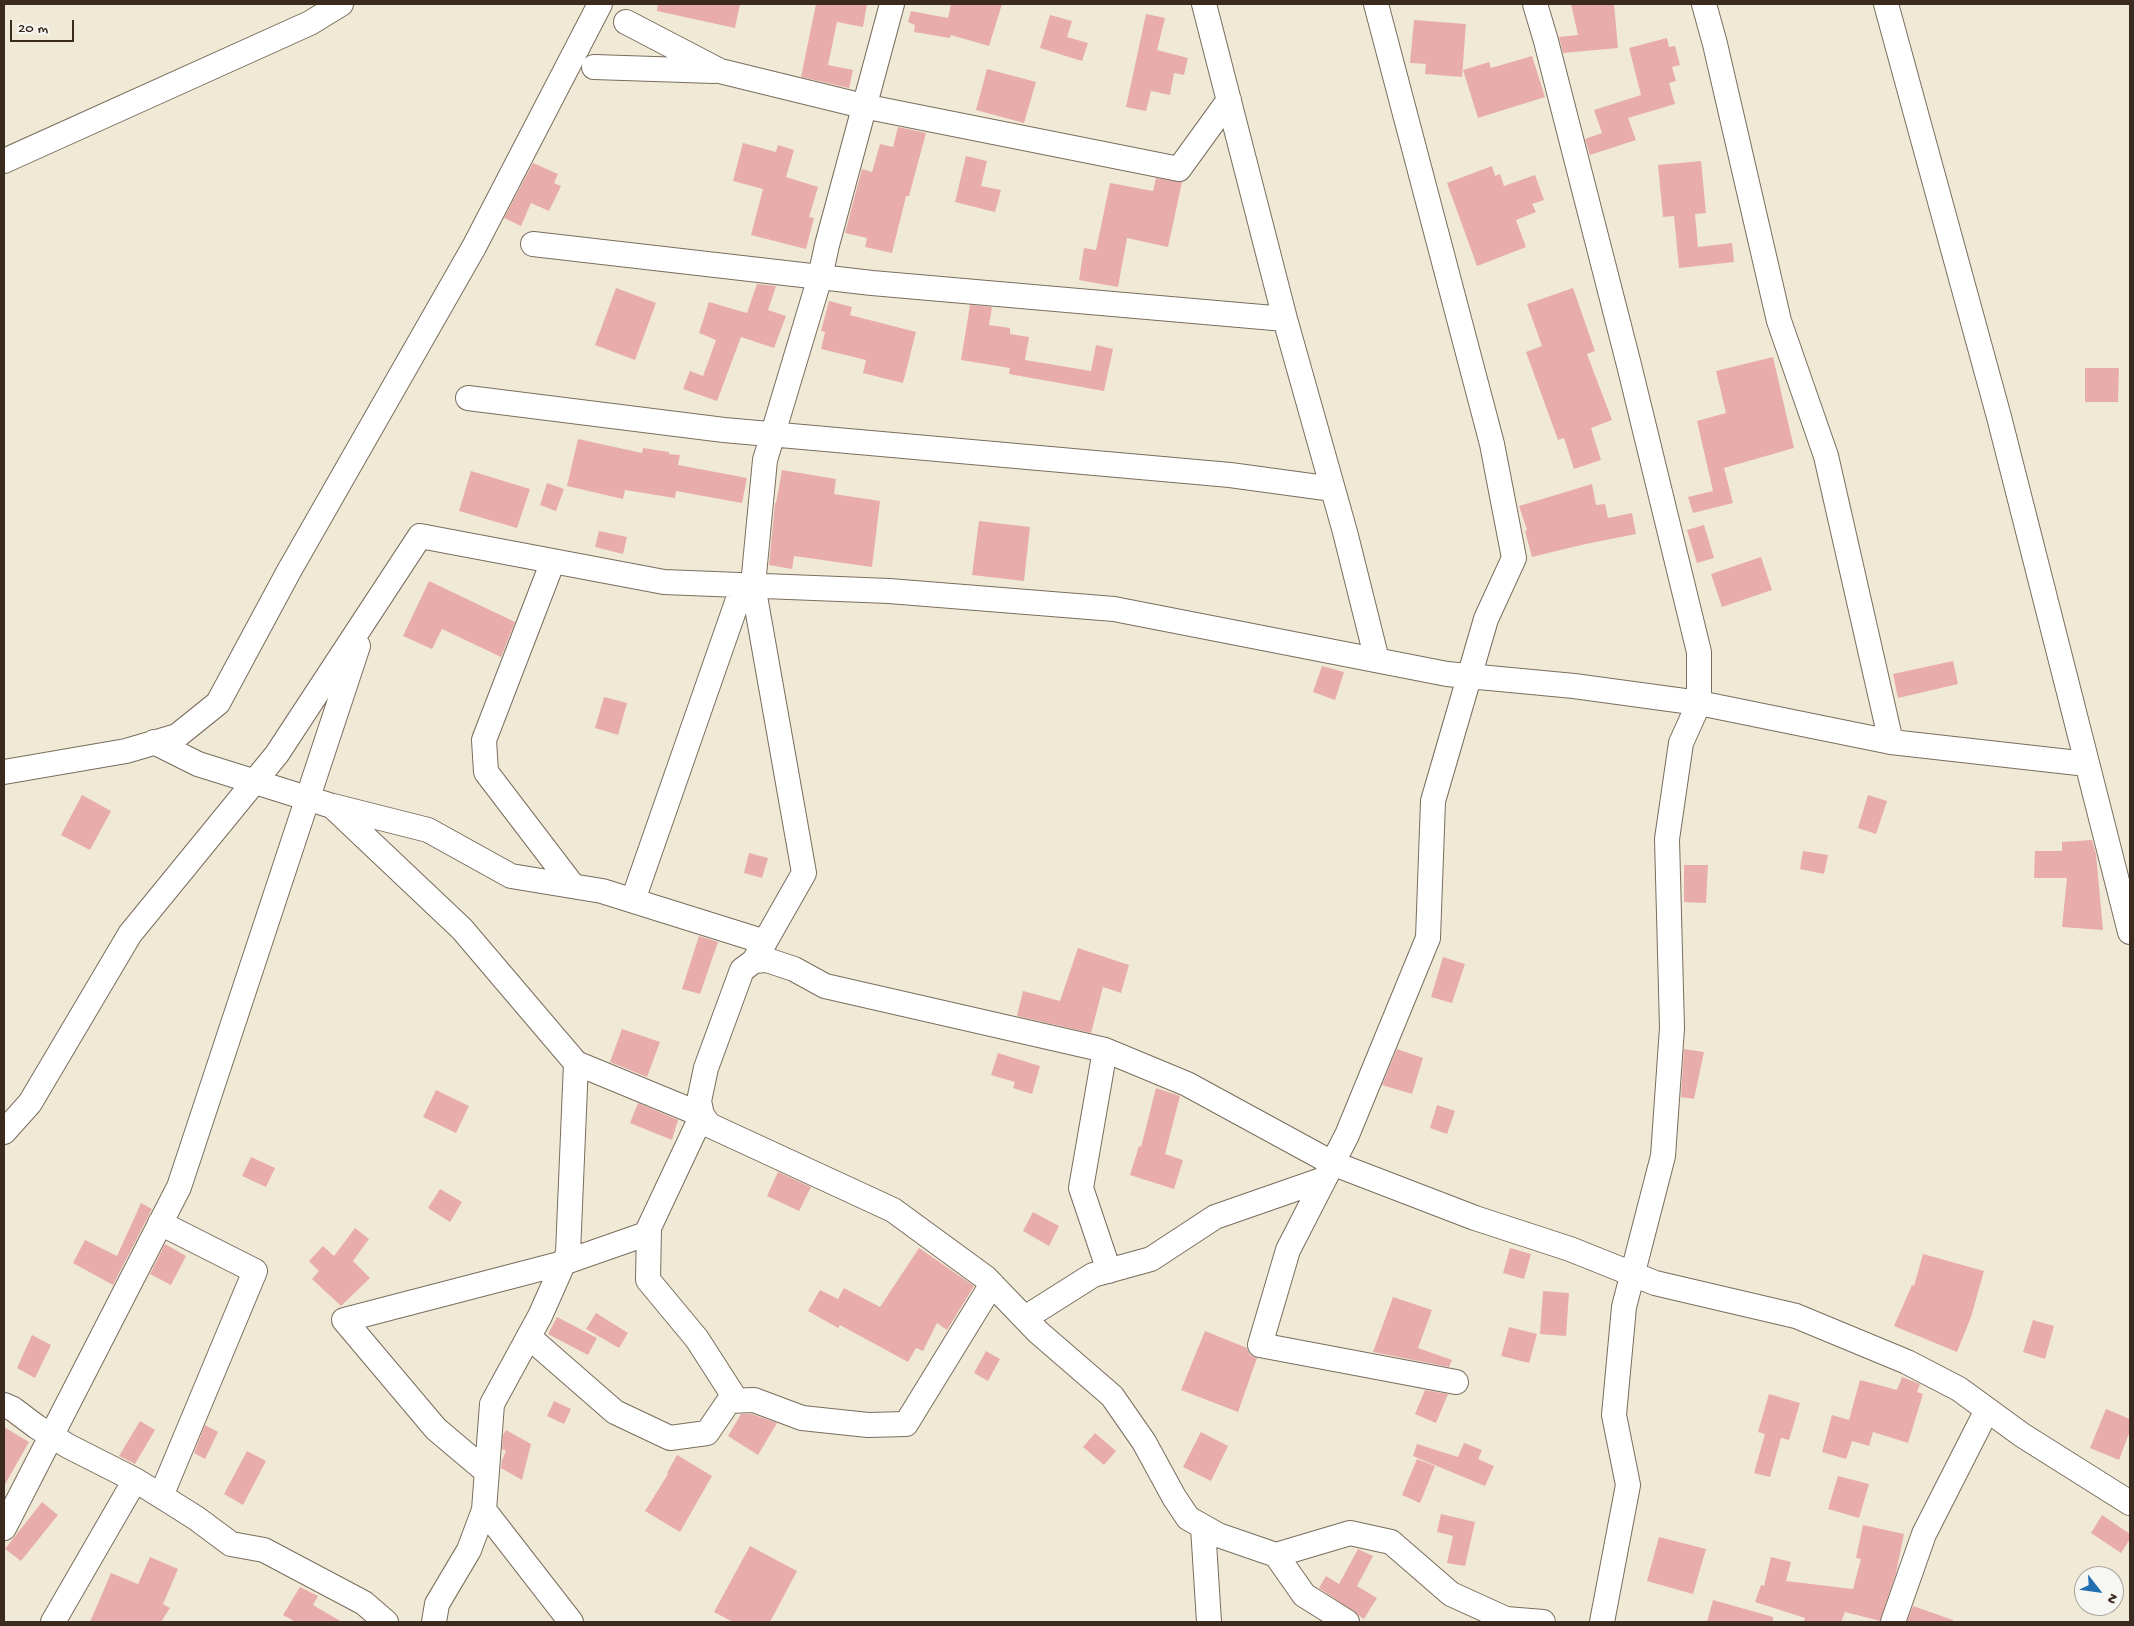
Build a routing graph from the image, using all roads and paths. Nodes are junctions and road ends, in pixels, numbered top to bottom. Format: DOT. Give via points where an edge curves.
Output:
graph roads {
  1 [pos="341,4"];
  2 [pos="600,4"];
  3 [pos="892,4"];
  4 [pos="1204,4"];
  5 [pos="1376,4"];
  6 [pos="1535,4"];
  7 [pos="1704,4"];
  8 [pos="1886,4"];
  9 [pos="626,22"];
  10 [pos="594,67"];
  11 [pos="720,71"];
  12 [pos="1229,100"];
  13 [pos="864,106"];
  14 [pos="4,161"];
  15 [pos="533,244"];
  16 [pos="820,277"];
  17 [pos="1285,319"];
  18 [pos="468,398"];
  19 [pos="773,435"];
  20 [pos="1333,489"];
  21 [pos="552,561"];
  22 [pos="748,585"];
  23 [pos="368,616"];
  24 [pos="1377,660"];
  25 [pos="1468,676"];
  26 [pos="1699,703"];
  27 [pos="154,742"];
  28 [pos="1891,742"];
  29 [pos="2088,764"];
  30 [pos="4,772"];
  31 [pos="254,782"];
  32 [pos="307,798"];
  33 [pos="332,806"];
  34 [pos="573,886"];
  35 [pos="633,900"];
  36 [pos="2130,932"];
  37 [pos="759,951"];
  38 [pos="1105,1050"];
  39 [pos="576,1062"];
  40 [pos="702,1115"];
  41 [pos="4,1132"];
  42 [pos="1328,1171"];
  43 [pos="160,1223"];
  44 [pos="648,1229"];
  45 [pos="563,1263"];
  46 [pos="1108,1270"];
  47 [pos="1632,1274"];
  48 [pos="992,1284"];
  49 [pos="1025,1318"];
  50 [pos="529,1338"];
  51 [pos="1456,1382"];
  52 [pos="730,1401"];
  53 [pos="4,1405"];
  54 [pos="1987,1410"];
  55 [pos="51,1436"];
  56 [pos="487,1472"];
  57 [pos="135,1480"];
  58 [pos="161,1496"];
  59 [pos="2130,1503"];
  60 [pos="484,1510"];
  61 [pos="1203,1527"];
  62 [pos="4,1528"];
  63 [pos="1276,1556"];
  64 [pos="53,1622"];
  65 [pos="386,1622"];
  66 [pos="434,1622"];
  67 [pos="571,1622"];
  68 [pos="1209,1622"];
  69 [pos="1347,1622"];
  70 [pos="1543,1622"];
  71 [pos="1602,1622"];
  72 [pos="1893,1622"];
  1 -- 14 [label="street" via="310,24"];
  2 -- 27 [label="street" via="474,247 218,703 177,736"];
  3 -- 13 [label="street"];
  4 -- 12 [label="street"];
  5 -- 25 [label="street" via="1492,444 1514,558 1486,619"];
  6 -- 26 [label="street" via="1627,355 1699,652"];
  7 -- 28 [label="street" via="1779,321 1826,456"];
  8 -- 29 [label="street" via="1999,417"];
  9 -- 11 [label="street"];
  10 -- 11 [label="street"];
  11 -- 13 [label="street"];
  12 -- 13 [label="street" via="1179,169"];
  12 -- 17 [label="street"];
  13 -- 16 [label="street"];
  15 -- 16 [label="street"];
  16 -- 17 [label="street"];
  16 -- 19 [label="street"];
  17 -- 20 [label="street"];
  18 -- 19 [label="street"];
  19 -- 20 [label="street" via="1230,475"];
  19 -- 22 [label="street" via="765,460"];
  20 -- 24 [label="street"];
  21 -- 22 [label="street" via="664,582"];
  21 -- 23 [label="street" via="420,536"];
  21 -- 34 [label="street" via="484,740 486,772"];
  22 -- 24 [label="street" via="889,591 1114,609"];
  22 -- 35 [label="street"];
  22 -- 37 [label="street" via="804,873"];
  23 -- 31 [label="street"];
  23 -- 32 [label="street"];
  24 -- 25 [label="street"];
  25 -- 26 [label="street"];
  25 -- 42 [label="street" via="1433,801 1428,938 1347,1135"];
  26 -- 28 [label="street"];
  26 -- 47 [label="street" via="1681,743 1667,839 1672,1028 1663,1156"];
  27 -- 30 [label="street" via="126,751"];
  27 -- 31 [label="street" via="198,764"];
  28 -- 29 [label="street"];
  29 -- 36 [label="street"];
  31 -- 32 [label="street"];
  31 -- 41 [label="street" via="130,934 30,1103"];
  32 -- 33 [label="street"];
  32 -- 43 [label="street" via="179,1187"];
  33 -- 34 [label="street" via="428,830 512,876"];
  33 -- 39 [label="street" via="462,929"];
  34 -- 35 [label="street" via="602,890"];
  35 -- 37 [label="street"];
  37 -- 38 [label="street" via="767,960 794,969 825,986"];
  37 -- 40 [label="street" via="742,970 706,1068 698,1101"];
  38 -- 42 [label="street" via="1187,1084"];
  38 -- 46 [label="street" via="1081,1188"];
  39 -- 40 [label="street"];
  39 -- 45 [label="street" via="568,1253"];
  40 -- 44 [label="street"];
  40 -- 48 [label="street" via="709,1125 723,1132 893,1210"];
  42 -- 46 [label="street" via="1215,1217 1151,1259"];
  42 -- 47 [label="street" via="1570,1250"];
  42 -- 51 [label="street" via="1288,1250 1260,1345"];
  43 -- 55 [label="street"];
  43 -- 58 [label="street" via="255,1271"];
  44 -- 45 [label="street" via="646,1234"];
  44 -- 52 [label="street" via="648,1280 697,1339 733,1395"];
  45 -- 50 [label="street"];
  45 -- 56 [label="street" via="344,1320 436,1429"];
  46 -- 49 [label="street" via="1093,1275"];
  47 -- 54 [label="street" via="1656,1283 1796,1316 1907,1362 1959,1389"];
  47 -- 71 [label="street" via="1624,1307 1614,1415 1628,1485"];
  48 -- 49 [label="street"];
  48 -- 52 [label="street" via="906,1424 868,1425 802,1418 754,1400"];
  49 -- 61 [label="street" via="1112,1396 1144,1442 1188,1518"];
  50 -- 52 [label="street" via="615,1412 670,1438 707,1433"];
  50 -- 56 [label="street" via="492,1404"];
  53 -- 55 [label="street"];
  54 -- 59 [label="street"];
  54 -- 72 [label="street" via="1924,1534"];
  55 -- 57 [label="street"];
  55 -- 62 [label="street"];
  56 -- 60 [label="street"];
  57 -- 58 [label="street"];
  57 -- 64 [label="street"];
  58 -- 65 [label="street" via="231,1544 264,1550 364,1603"];
  60 -- 66 [label="street" via="469,1550 437,1604"];
  60 -- 67 [label="street"];
  61 -- 63 [label="street"];
  61 -- 68 [label="street"];
  63 -- 69 [label="street" via="1304,1595"];
  63 -- 70 [label="street" via="1350,1533 1391,1542 1451,1594 1506,1619"];
}
